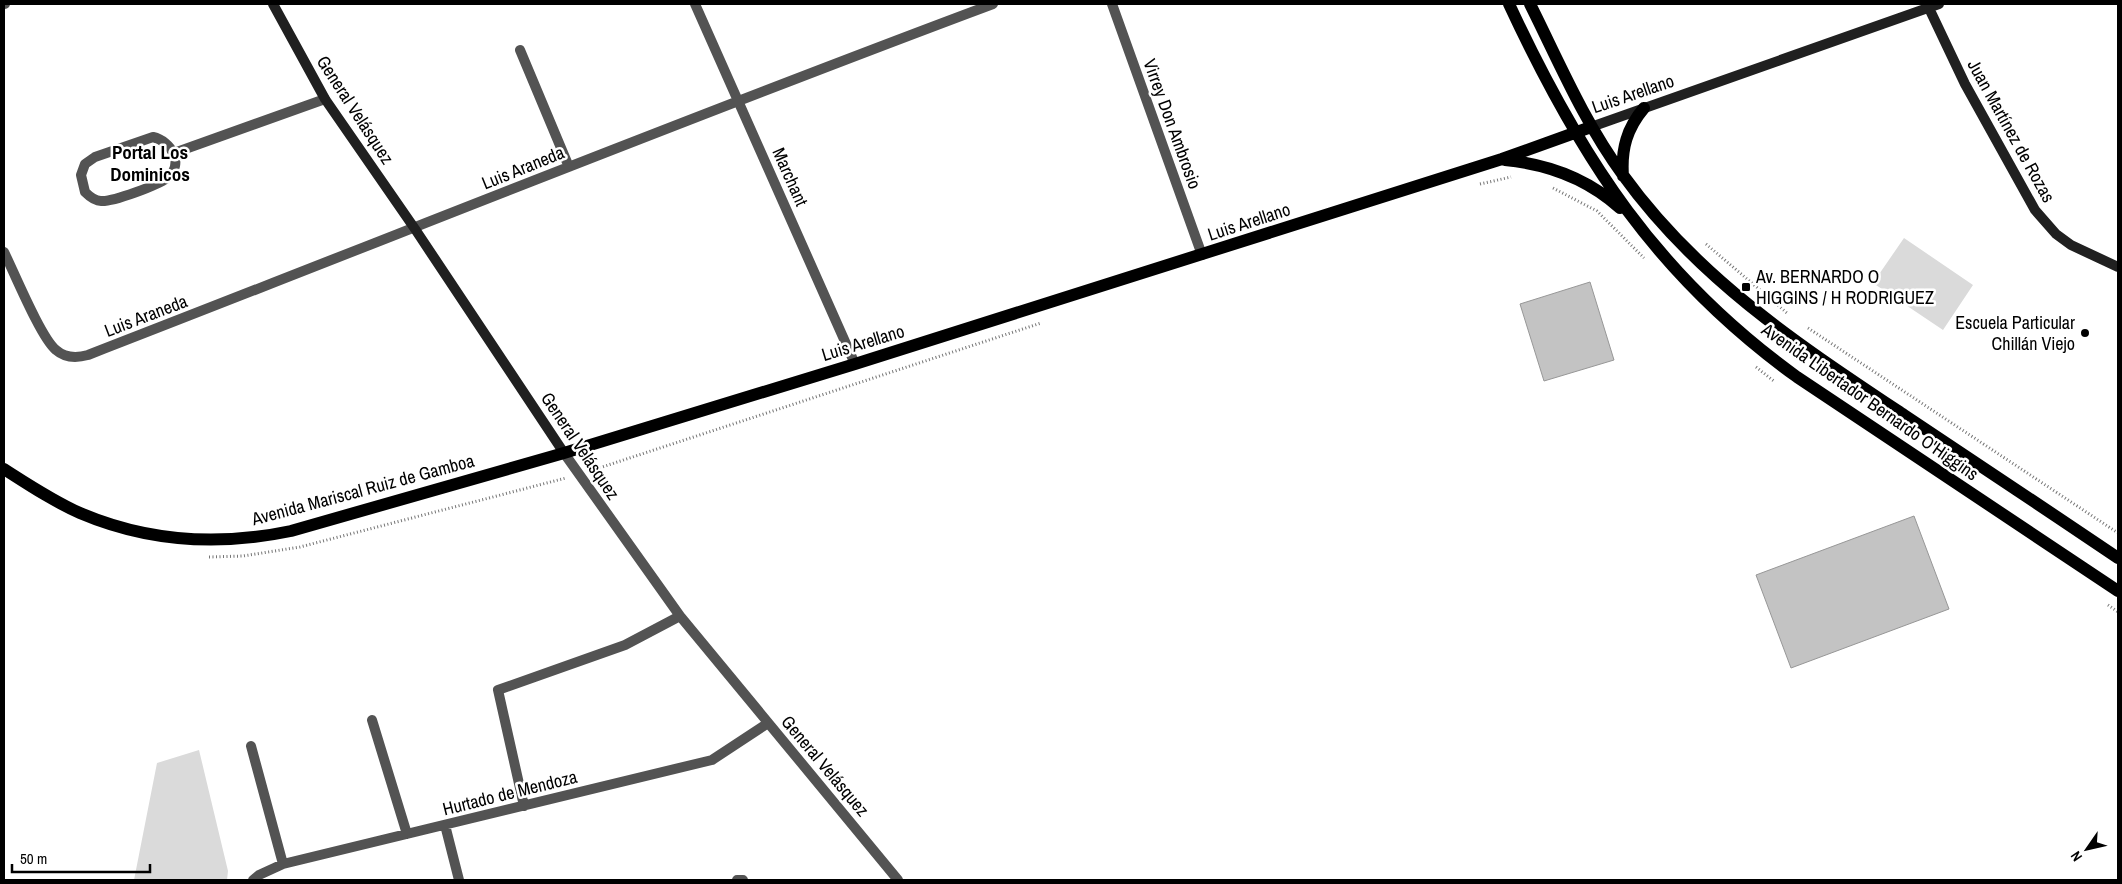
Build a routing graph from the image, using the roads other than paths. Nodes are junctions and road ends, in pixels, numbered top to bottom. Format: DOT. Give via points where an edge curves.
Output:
graph roads {
  1 [pos="273,4"];
  2 [pos="695,4"];
  3 [pos="993,4"];
  4 [pos="1112,4"];
  5 [pos="1509,4"];
  6 [pos="1530,4"];
  7 [pos="1939,4"];
  8 [pos="1927,6"];
  9 [pos="520,50"];
  10 [pos="325,99"];
  11 [pos="738,100"];
  12 [pos="1644,108"];
  13 [pos="1591,127"];
  14 [pos="1575,133"];
  15 [pos="174,153"];
  16 [pos="1502,159"];
  17 [pos="569,167"];
  18 [pos="1623,176"];
  19 [pos="1633,221"];
  20 [pos="415,229"];
  21 [pos="4,252"];
  22 [pos="1202,255"];
  23 [pos="2118,267"];
  24 [pos="855,364"];
  25 [pos="564,453"];
  26 [pos="4,470"];
  27 [pos="2118,558"];
  28 [pos="2118,591"];
  29 [pos="680,616"];
  30 [pos="372,720"];
  31 [pos="768,723"];
  32 [pos="251,746"];
  33 [pos="524,806"];
  34 [pos="445,825"];
  35 [pos="407,834"];
  36 [pos="283,864"];
  37 [pos="253,880"];
  38 [pos="460,880"];
  39 [pos="737,880"];
  40 [pos="742,880"];
  41 [pos="898,880"];
  1 -- 10 [label="street, General Velásquez"];
  2 -- 11 [label="street, Marchant"];
  3 -- 11 [label="street, Luis Araneda"];
  4 -- 22 [label="street, Virrey Don Ambrosio"];
  5 -- 14 [label="main road, Avenida Libertador Bernardo O'Higgins"];
  6 -- 13 [label="main road, Avenida Libertador Bernardo O'Higgins"];
  7 -- 8 [label="street, Luis Arellano"];
  8 -- 12 [label="street, Luis Arellano"];
  8 -- 23 [label="street, Juan Martínez de Rozas" via="1965,84 2036,210 2056,234 2071,245"];
  9 -- 17 [label="street"];
  10 -- 15 [label="street"];
  10 -- 20 [label="street, General Velásquez"];
  11 -- 17 [label="street, Luis Araneda"];
  11 -- 24 [label="street, Marchant"];
  12 -- 13 [label="street, Luis Arellano"];
  12 -- 18 [label="main road" via="1625,140"];
  13 -- 14 [label="main road, Luis Arellano"];
  13 -- 18 [label="main road, Avenida Libertador Bernardo O'Higgins"];
  14 -- 16 [label="main road, Luis Arellano"];
  14 -- 19 [label="main road, Avenida Libertador Bernardo O'Higgins"];
  15 -- 15 [label="street" via="165,141 153,137 104,154 85,164 81,175 82,188 94,200 110,201 168,178 174,168"];
  16 -- 19 [label="main road" via="1566,174 1602,194"];
  16 -- 22 [label="main road, Luis Arellano"];
  17 -- 20 [label="street, Luis Araneda"];
  18 -- 27 [label="main road, Avenida Libertador Bernardo O'Higgins" via="1705,269 1763,317"];
  19 -- 28 [label="main road, Avenida Libertador Bernardo O'Higgins" via="1683,279 1764,352"];
  20 -- 21 [label="street, Luis Araneda" via="88,356 72,357 50,344"];
  20 -- 25 [label="street, General Velásquez"];
  22 -- 24 [label="main road, Luis Arellano"];
  24 -- 25 [label="main road, Luis Arellano"];
  25 -- 26 [label="main road, Avenida Mariscal Ruiz de Gamboa" via="291,531 211,541 158,536 105,522 55,500"];
  25 -- 29 [label="street, General Velásquez"];
  29 -- 31 [label="street, General Velásquez"];
  29 -- 33 [label="street" via="625,645 498,690"];
  30 -- 35 [label="street"];
  31 -- 33 [label="street, Hurtado de Mendoza" via="712,760"];
  31 -- 41 [label="street, General Velásquez"];
  32 -- 36 [label="street"];
  33 -- 34 [label="street, Hurtado de Mendoza"];
  34 -- 35 [label="street, Hurtado de Mendoza"];
  34 -- 38 [label="street"];
  35 -- 36 [label="street, Hurtado de Mendoza"];
  36 -- 37 [label="street, Hurtado de Mendoza"];
  39 -- 40 [label="street"];
}
